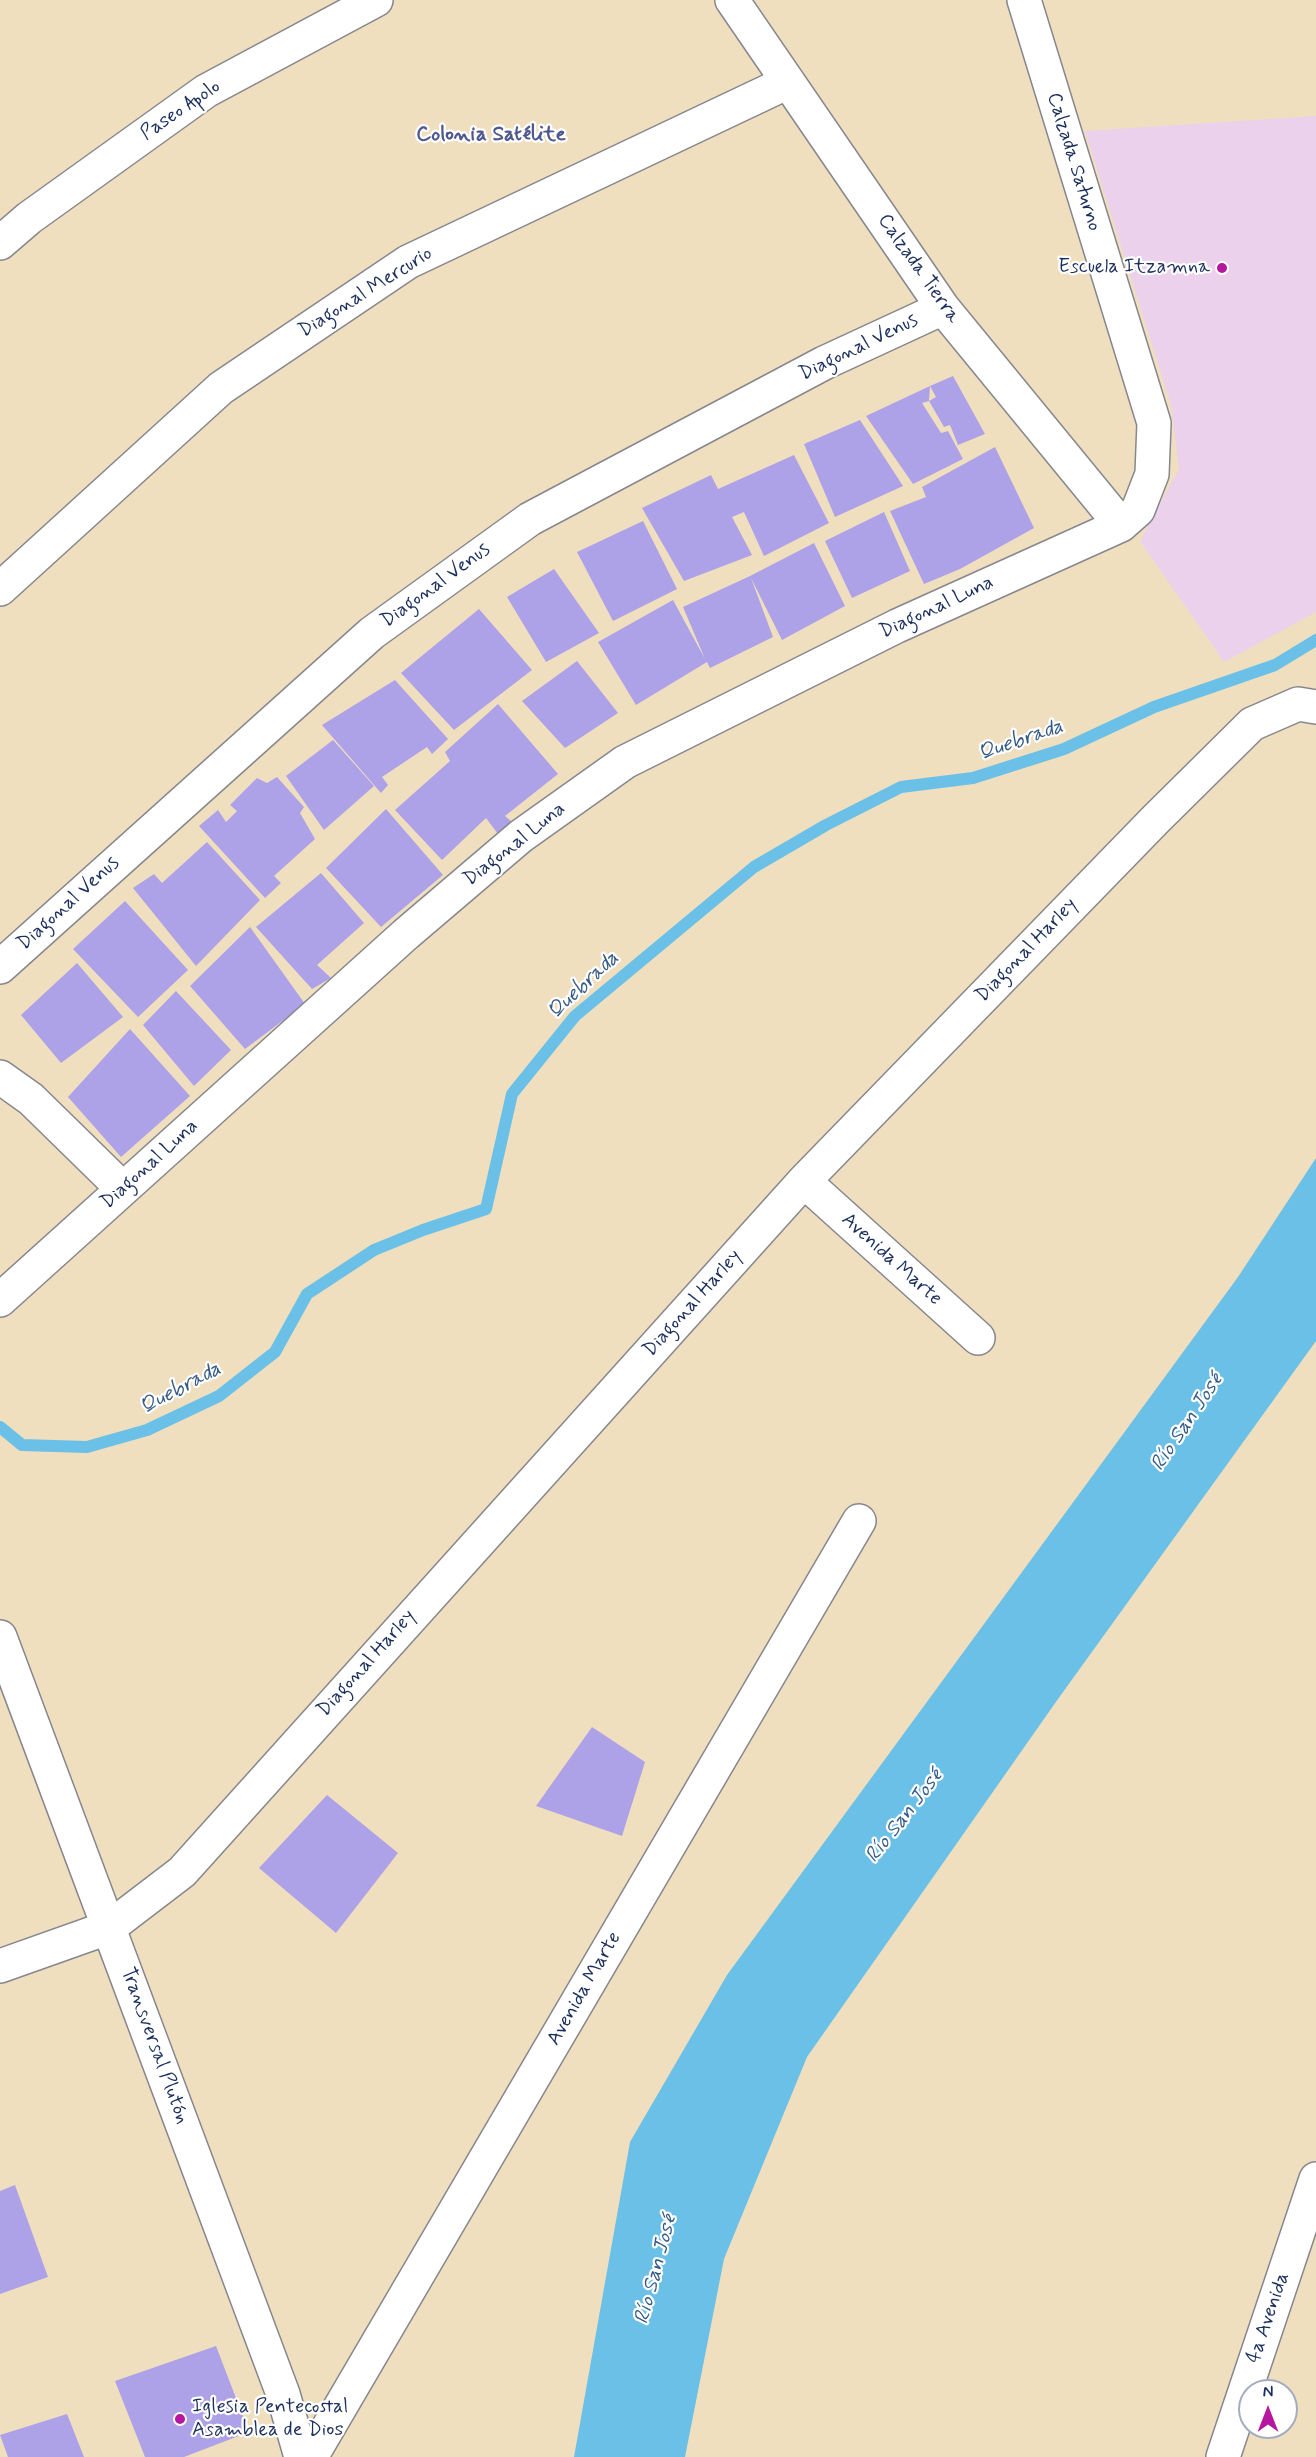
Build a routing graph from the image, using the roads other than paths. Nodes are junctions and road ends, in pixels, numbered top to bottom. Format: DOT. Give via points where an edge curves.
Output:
graph roads {
  1 [pos="376,0"];
  2 [pos="732,0"];
  3 [pos="1024,0"];
  4 [pos="788,82"];
  5 [pos="0,243"];
  6 [pos="943,308"];
  7 [pos="1121,525"];
  8 [pos="0,589"];
  9 [pos="1307,706"];
  10 [pos="0,967"];
  11 [pos="0,1077"];
  12 [pos="804,1181"];
  13 [pos="123,1189"];
  14 [pos="0,1300"];
  15 [pos="978,1338"];
  16 [pos="859,1521"];
  17 [pos="0,1637"];
  18 [pos="110,1928"];
  19 [pos="0,1966"];
  20 [pos="1316,2179"];
  21 [pos="302,2457"];
  22 [pos="311,2457"];
  23 [pos="1223,2457"];
  1 -- 5 [label="street, Paseo Apolo" via="206,91"];
  2 -- 4 [label="street, Calzada Tierra"];
  3 -- 7 [label="street, Calzada Saturno" via="1154,423 1152,474 1138,510"];
  4 -- 6 [label="street, Calzada Tierra"];
  4 -- 8 [label="street, Diagonal Mercurio" via="408,262 221,388"];
  6 -- 7 [label="street, Calzada Tierra"];
  6 -- 10 [label="street, Diagonal Venus" via="824,363 530,519 372,633"];
  7 -- 13 [label="street, Diagonal Luna" via="897,626 625,762 521,836"];
  9 -- 12 [label="street, Diagonal Harley" via="1252,724"];
  11 -- 13 [label="street" via="31,1099"];
  12 -- 15 [label="street, Avenida Marte"];
  12 -- 18 [label="street, Diagonal Harley" via="182,1872"];
  13 -- 14 [label="street, Diagonal Luna"];
  16 -- 22 [label="street, Avenida Marte"];
  17 -- 18 [label="street, Transversal Plutón"];
  18 -- 19 [label="street, Diagonal Harley"];
  18 -- 21 [label="street, Transversal Plutón" via="283,2394"];
  20 -- 23 [label="street, 4a Avenida"];
}
